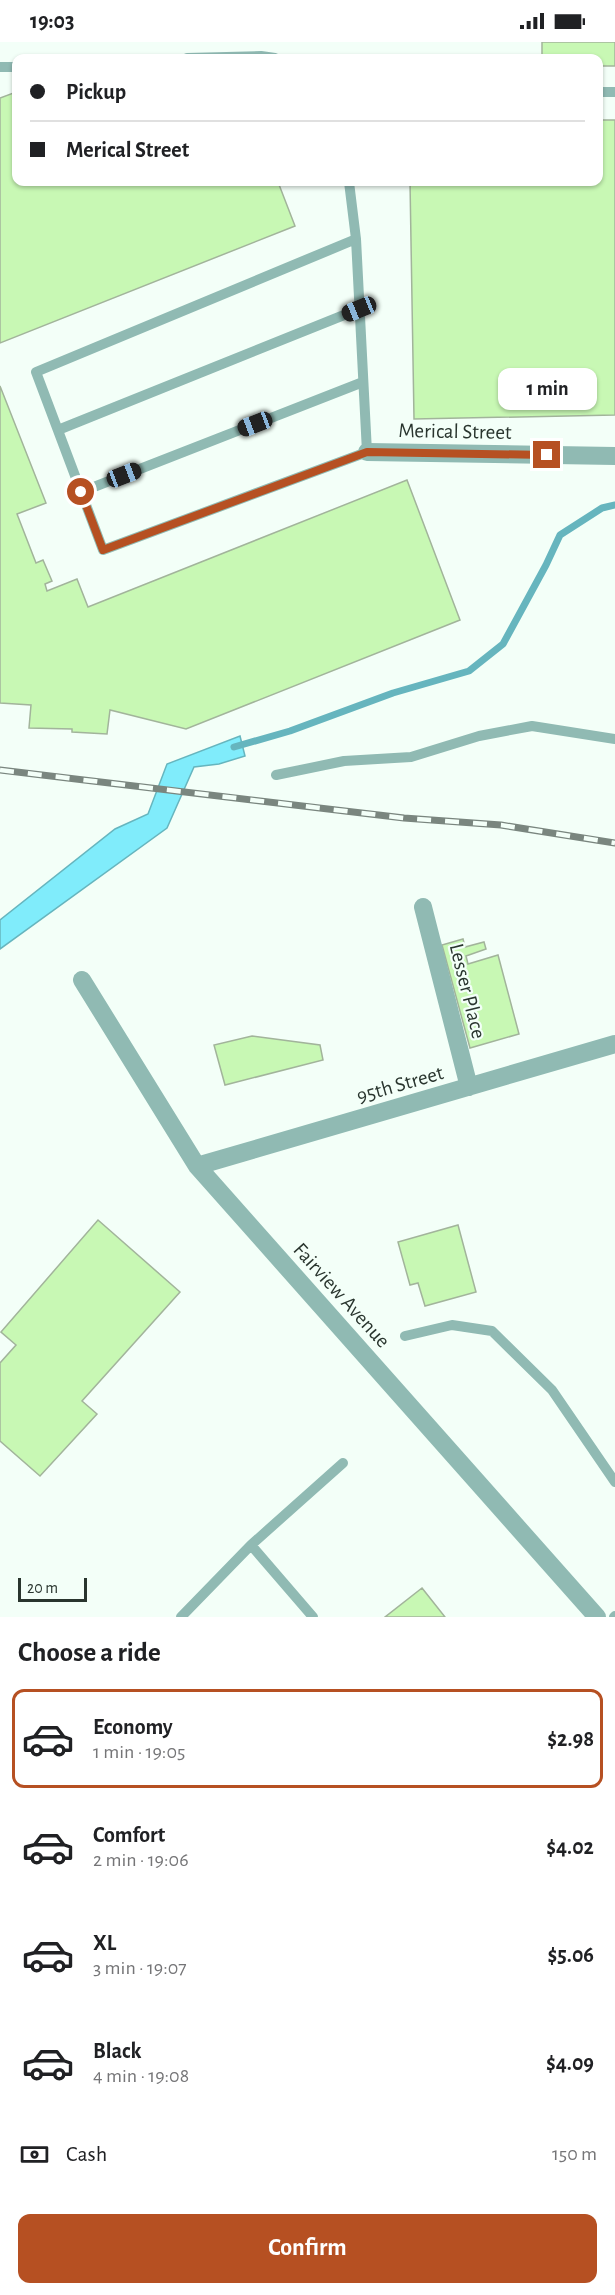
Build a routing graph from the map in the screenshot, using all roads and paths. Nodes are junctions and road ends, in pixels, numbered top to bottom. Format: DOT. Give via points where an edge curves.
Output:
graph roads {
  1 [pos="349,186"];
  2 [pos="356,239"];
  3 [pos="359,309"];
  4 [pos="363,382"];
  5 [pos="58,430"];
  6 [pos="367,452"];
  7 [pos="615,456"];
  8 [pos="81,492"];
  9 [pos="615,739"];
  10 [pos="276,775"];
  11 [pos="423,907"];
  12 [pos="82,980"];
  13 [pos="615,1044"];
  14 [pos="469,1087"];
  15 [pos="197,1166"];
  16 [pos="405,1336"];
  17 [pos="343,1463"];
  18 [pos="615,1482"];
  19 [pos="251,1545"];
  20 [pos="181,1617"];
  21 [pos="313,1617"];
  22 [pos="597,1617"];
  1 -- 2 [label="lane"];
  2 -- 3 [label="lane"];
  2 -- 5 [label="lane" via="36,372"];
  3 -- 4 [label="lane"];
  3 -- 5 [label="lane"];
  4 -- 6 [label="lane"];
  4 -- 8 [label="lane"];
  5 -- 8 [label="lane"];
  6 -- 7 [label="street, Merical Street"];
  6 -- 8 [label="lane" via="103,550"];
  9 -- 10 [label="lane" via="532,726 479,736 411,757 344,761"];
  11 -- 14 [label="street, Lesser Place"];
  12 -- 15 [label="street, Fairview Avenue"];
  13 -- 14 [label="street, 95th Street"];
  14 -- 15 [label="street, 95th Street"];
  15 -- 22 [label="street, Fairview Avenue"];
  16 -- 18 [label="lane" via="452,1326 492,1331 552,1390"];
  17 -- 19 [label="lane"];
  19 -- 20 [label="lane"];
  19 -- 21 [label="lane"];
}
